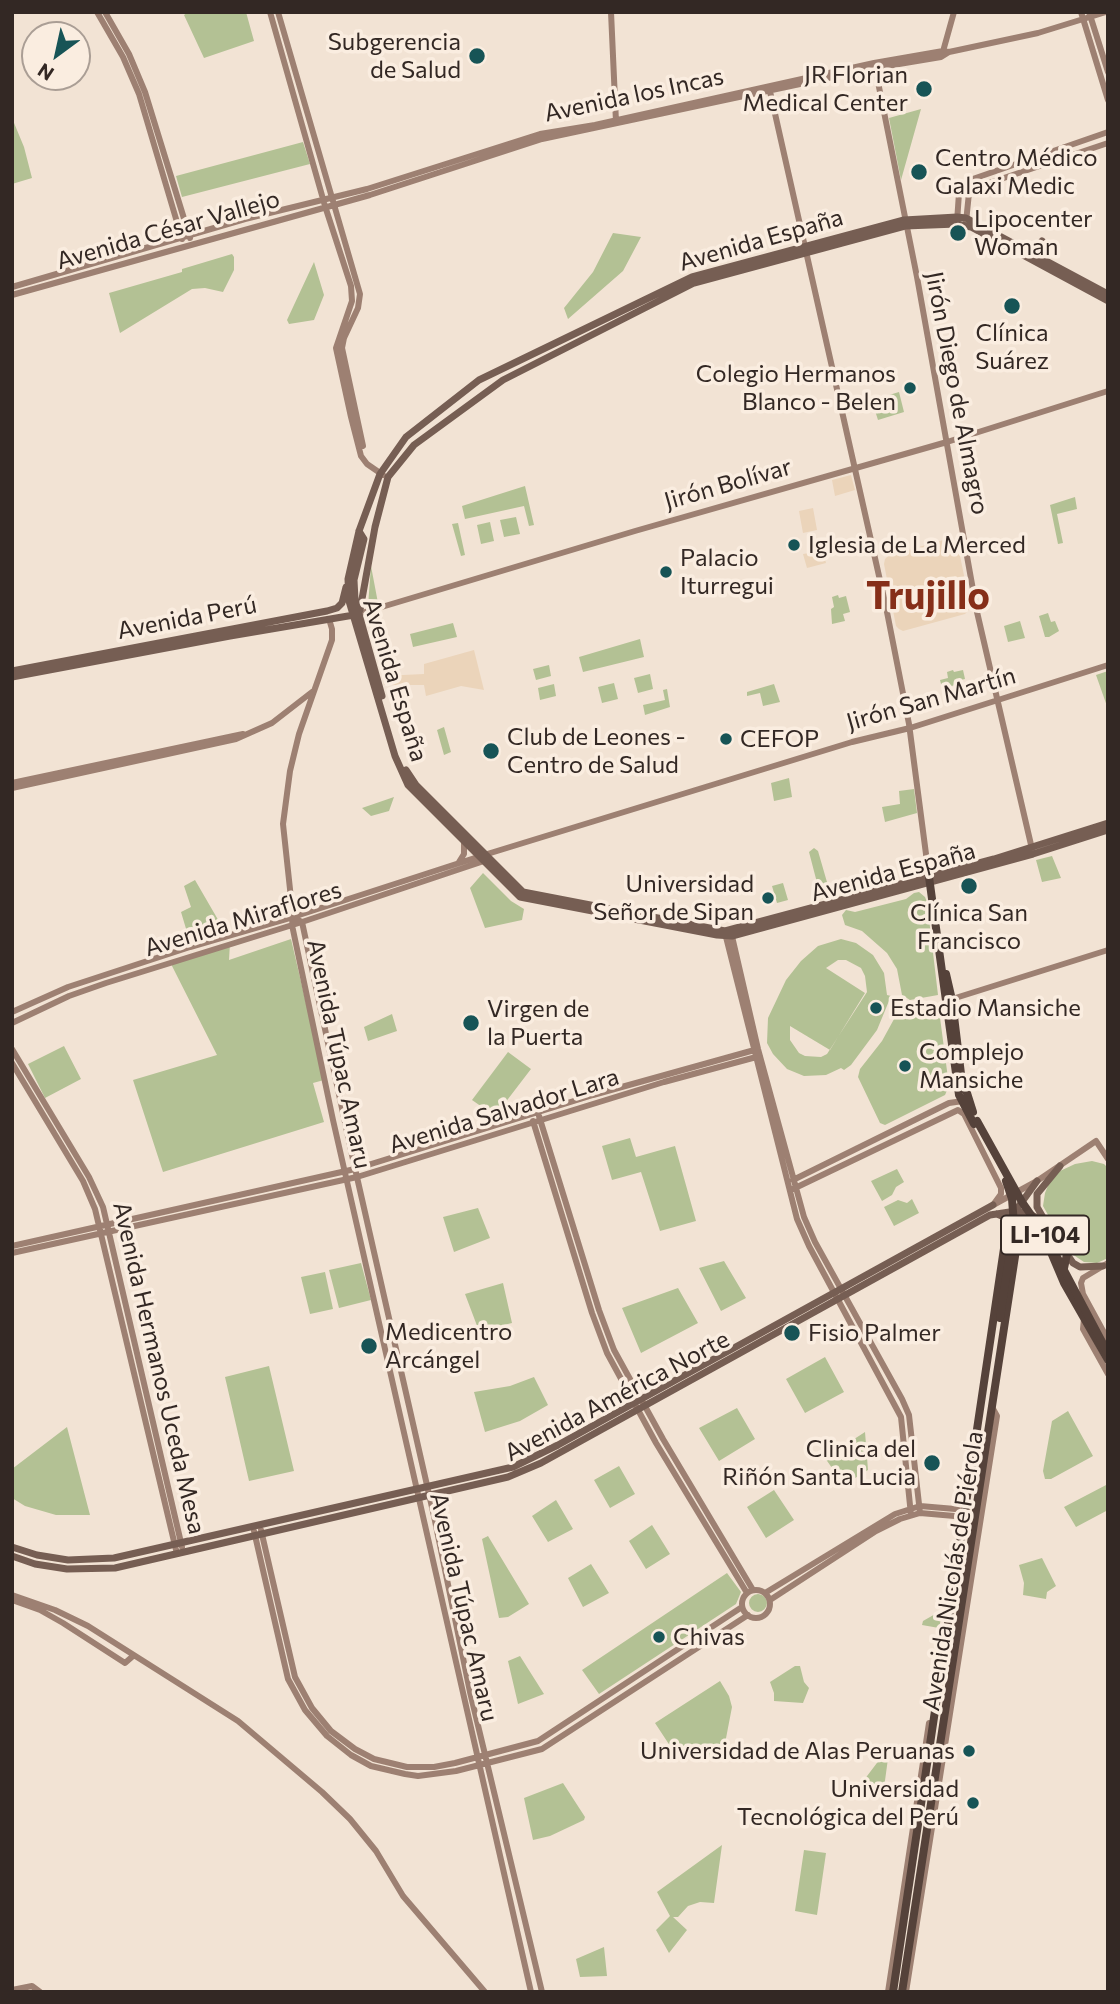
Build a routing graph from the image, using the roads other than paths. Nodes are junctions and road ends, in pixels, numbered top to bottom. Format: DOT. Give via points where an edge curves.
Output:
graph roads {
  1 [pos="97,12"];
  2 [pos="106,12"];
  3 [pos="270,12"];
  4 [pos="278,12"];
  5 [pos="611,12"];
  6 [pos="954,12"];
  7 [pos="1082,12"];
  8 [pos="1106,12"];
  9 [pos="1088,16"];
  10 [pos="944,53"];
  11 [pos="875,66"];
  12 [pos="1108,72"];
  13 [pos="769,88"];
  14 [pos="1108,100"];
  15 [pos="616,122"];
  16 [pos="1108,132"];
  17 [pos="1108,143"];
  18 [pos="333,201"];
  19 [pos="324,203"];
  20 [pos="962,221"];
  21 [pos="905,223"];
  22 [pos="187,240"];
  23 [pos="1042,240"];
  24 [pos="806,248"];
  25 [pos="1040,258"];
  26 [pos="12,287"];
  27 [pos="1108,294"];
  28 [pos="12,295"];
  29 [pos="1108,301"];
  30 [pos="1108,391"];
  31 [pos="407,437"];
  32 [pos="947,442"];
  33 [pos="414,445"];
  34 [pos="854,468"];
  35 [pos="385,473"];
  36 [pos="359,531"];
  37 [pos="348,579"];
  38 [pos="356,615"];
  39 [pos="329,619"];
  40 [pos="229,632"];
  41 [pos="1108,665"];
  42 [pos="12,671"];
  43 [pos="12,677"];
  44 [pos="314,691"];
  45 [pos="998,701"];
  46 [pos="294,706"];
  47 [pos="308,709"];
  48 [pos="910,728"];
  49 [pos="12,785"];
  50 [pos="1108,823"];
  51 [pos="1108,830"];
  52 [pos="464,842"];
  53 [pos="1032,851"];
  54 [pos="483,858"];
  55 [pos="458,864"];
  56 [pos="929,880"];
  57 [pos="354,901"];
  58 [pos="292,921"];
  59 [pos="302,922"];
  60 [pos="728,931"];
  61 [pos="229,940"];
  62 [pos="1108,950"];
  63 [pos="311,964"];
  64 [pos="300,967"];
  65 [pos="949,1000"];
  66 [pos="12,1012"];
  67 [pos="12,1023"];
  68 [pos="12,1049"];
  69 [pos="757,1053"];
  70 [pos="12,1063"];
  71 [pos="768,1097"];
  72 [pos="965,1101"];
  73 [pos="536,1118"];
  74 [pos="975,1122"];
  75 [pos="1108,1159"];
  76 [pos="790,1165"];
  77 [pos="1060,1166"];
  78 [pos="344,1170"];
  79 [pos="807,1172"];
  80 [pos="356,1173"];
  81 [pos="346,1180"];
  82 [pos="1037,1181"];
  83 [pos="292,1182"];
  84 [pos="792,1185"];
  85 [pos="295,1191"];
  86 [pos="993,1210"];
  87 [pos="1016,1210"];
  88 [pos="1044,1228"];
  89 [pos="104,1230"];
  90 [pos="1006,1235"];
  91 [pos="1055,1236"];
  92 [pos="12,1247"];
  93 [pos="12,1253"];
  94 [pos="1067,1254"];
  95 [pos="1105,1264"];
  96 [pos="1064,1283"];
  97 [pos="839,1294"];
  98 [pos="1084,1319"];
  99 [pos="1108,1340"];
  100 [pos="1108,1353"];
  101 [pos="1108,1360"];
  102 [pos="986,1370"];
  103 [pos="1108,1374"];
  104 [pos="639,1404"];
  105 [pos="992,1407"];
  106 [pos="429,1492"];
  107 [pos="419,1494"];
  108 [pos="432,1509"];
  109 [pos="422,1510"];
  110 [pos="920,1510"];
  111 [pos="911,1511"];
  112 [pos="967,1514"];
  113 [pos="303,1520"];
  114 [pos="256,1526"];
  115 [pos="259,1535"];
  116 [pos="178,1544"];
  117 [pos="14,1552"];
  118 [pos="180,1553"];
  119 [pos="750,1591"];
  120 [pos="765,1592"];
  121 [pos="12,1598"];
  122 [pos="770,1600"];
  123 [pos="742,1607"];
  124 [pos="748,1615"];
  125 [pos="699,1636"];
  126 [pos="704,1643"];
  127 [pos="133,1656"];
  128 [pos="943,1738"];
  129 [pos="486,1755"];
  130 [pos="478,1757"];
  131 [pos="488,1764"];
  132 [pos="480,1766"];
  133 [pos="434,1771"];
  134 [pos="12,1990"];
  135 [pos="40,1992"];
  136 [pos="485,1992"];
  137 [pos="531,1992"];
  138 [pos="541,1992"];
  139 [pos="891,1992"];
  140 [pos="904,1992"];
  1 -- 22 [label="street" via="139,94"];
  2 -- 22 [label="street" via="145,92"];
  3 -- 19 [label="street"];
  4 -- 18 [label="street"];
  5 -- 15 [label="street"];
  6 -- 10 [label="street"];
  7 -- 9 [label="street"];
  8 -- 9 [label="street, Avenida los Incas"];
  9 -- 10 [label="street, Avenida los Incas" via="1001,42"];
  9 -- 12 [label="street"];
  9 -- 14 [label="street"];
  10 -- 11 [label="street, Avenida los Incas"];
  11 -- 13 [label="street, Avenida los Incas"];
  11 -- 21 [label="street, Jirón Diego de Almagro"];
  13 -- 15 [label="street, Avenida los Incas"];
  13 -- 24 [label="street"];
  15 -- 18 [label="street, Avenida los Incas" via="542,139"];
  16 -- 20 [label="street" via="967,181 959,193"];
  17 -- 20 [label="street" via="977,187 969,192"];
  18 -- 19 [label="street, Avenida César Vallejo"];
  18 -- 35 [label="street" via="360,294 344,338 343,355 366,456"];
  19 -- 22 [label="street, Avenida César Vallejo"];
  19 -- 35 [label="street" via="352,294 338,356 360,452 367,464"];
  20 -- 21 [label="main road, Avenida España"];
  20 -- 25 [label="main road"];
  20 -- 29 [label="main road"];
  21 -- 24 [label="main road, Avenida España"];
  21 -- 32 [label="street, Jirón Diego de Almagro"];
  22 -- 26 [label="street, Avenida César Vallejo"];
  22 -- 28 [label="street, Avenida César Vallejo"];
  23 -- 25 [label="main road"];
  24 -- 31 [label="main road, Avenida España" via="692,277 479,380"];
  24 -- 33 [label="main road, Avenida España" via="694,283 496,384"];
  24 -- 34 [label="street"];
  25 -- 27 [label="main road"];
  30 -- 32 [label="street, Jirón Bolívar"];
  31 -- 33 [label="main road" via="406,442"];
  31 -- 35 [label="main road, Avenida España"];
  32 -- 34 [label="street, Jirón Bolívar"];
  32 -- 45 [label="street, Jirón Diego de Almagro"];
  33 -- 35 [label="main road, Avenida España"];
  34 -- 38 [label="street, Jirón Bolívar"];
  34 -- 48 [label="street"];
  35 -- 36 [label="main road, Avenida España"];
  35 -- 38 [label="main road, Avenida España"];
  36 -- 37 [label="main road, Avenida España"];
  36 -- 38 [label="main road" via="363,539 354,580"];
  37 -- 38 [label="main road, Avenida España" via="349,601"];
  37 -- 40 [label="main road, Avenida Perú" via="337,608"];
  38 -- 39 [label="main road, Avenida Perú"];
  38 -- 52 [label="main road, Avenida España" via="405,779"];
  38 -- 54 [label="main road, Avenida España" via="408,774"];
  39 -- 40 [label="main road, Avenida Perú"];
  39 -- 44 [label="street" via="331,640"];
  40 -- 42 [label="main road, Avenida Perú"];
  40 -- 43 [label="main road, Avenida Perú"];
  41 -- 45 [label="street, Jirón San Martín"];
  44 -- 46 [label="street"];
  44 -- 47 [label="street"];
  45 -- 48 [label="street, Jirón San Martín"];
  45 -- 53 [label="street, Jirón Diego de Almagro"];
  46 -- 47 [label="street"];
  46 -- 49 [label="street" via="236,739"];
  47 -- 58 [label="street" via="290,771 283,824"];
  48 -- 54 [label="street, Jirón San Martín"];
  48 -- 56 [label="street"];
  50 -- 53 [label="main road, Avenida España"];
  51 -- 53 [label="main road, Avenida España"];
  52 -- 54 [label="main road, Avenida España"];
  52 -- 55 [label="street"];
  53 -- 56 [label="main road, Avenida España"];
  54 -- 55 [label="street, Avenida Miraflores"];
  54 -- 57 [label="street, Avenida Miraflores"];
  54 -- 60 [label="main road, Avenida España" via="523,892"];
  54 -- 60 [label="main road, Avenida España" via="523,898"];
  55 -- 57 [label="street, Avenida Miraflores"];
  56 -- 60 [label="main road, Avenida España"];
  56 -- 65 [label="highway, LI-104"];
  57 -- 58 [label="street, Avenida Miraflores"];
  57 -- 59 [label="street, Avenida Miraflores"];
  58 -- 59 [label="street, Avenida Túpac Amaru"];
  58 -- 61 [label="street, Avenida Miraflores"];
  58 -- 64 [label="street, Avenida Túpac Amaru"];
  59 -- 63 [label="street, Avenida Túpac Amaru"];
  60 -- 69 [label="street"];
  61 -- 66 [label="street, Avenida Miraflores" via="68,987"];
  61 -- 67 [label="street, Avenida Miraflores" via="81,992"];
  62 -- 65 [label="street"];
  63 -- 64 [label="street"];
  63 -- 80 [label="street, Avenida Túpac Amaru"];
  64 -- 78 [label="street, Avenida Túpac Amaru"];
  65 -- 72 [label="highway, LI-104"];
  68 -- 89 [label="street, Avenida Hermanos Uceda Mesa" via="89,1177 103,1207"];
  69 -- 71 [label="street"];
  69 -- 73 [label="street, Avenida Salvador Lara"];
  70 -- 89 [label="street, Avenida Hermanos Uceda Mesa" via="83,1181"];
  71 -- 76 [label="street"];
  71 -- 84 [label="street"];
  72 -- 74 [label="highway, LI-104"];
  72 -- 79 [label="street" via="949,1103"];
  73 -- 80 [label="street, Avenida Salvador Lara"];
  73 -- 104 [label="street" via="592,1313 607,1353"];
  74 -- 100 [label="highway, LI-104, bridge" via="1047,1238"];
  74 -- 102 [label="highway, bridge" via="1006,1182 1014,1210 994,1355"];
  75 -- 77 [label="street, Avenida América Norte" via="1096,1141"];
  76 -- 79 [label="street"];
  76 -- 84 [label="street"];
  77 -- 82 [label="street, Avenida América Norte"];
  77 -- 88 [label="main road" via="1037,1194"];
  78 -- 80 [label="street, Avenida Salvador Lara"];
  78 -- 81 [label="street, Avenida Túpac Amaru"];
  78 -- 83 [label="street, Avenida Salvador Lara"];
  79 -- 84 [label="street"];
  80 -- 81 [label="street, Avenida Salvador Lara"];
  80 -- 106 [label="street, Avenida Túpac Amaru"];
  81 -- 85 [label="street, Avenida Salvador Lara"];
  81 -- 107 [label="street, Avenida Túpac Amaru"];
  82 -- 86 [label="street, Avenida América Norte"];
  82 -- 87 [label="main road, Avenida Nicolás de Piérola"];
  83 -- 85 [label="street"];
  83 -- 89 [label="street, Avenida Salvador Lara"];
  84 -- 86 [label="street" via="960,1111 1001,1188"];
  84 -- 97 [label="street"];
  85 -- 89 [label="street, Avenida Salvador Lara"];
  86 -- 87 [label="main road, Avenida América Norte"];
  86 -- 90 [label="main road" via="1004,1217"];
  86 -- 97 [label="main road, Avenida América Norte"];
  87 -- 88 [label="main road" via="1031,1214"];
  87 -- 90 [label="main road, Avenida Nicolás de Piérola"];
  88 -- 91 [label="highway"];
  88 -- 96 [label="highway"];
  88 -- 105 [label="highway, Avenida Nicolás de Piérola" via="1027,1228 1018,1237"];
  89 -- 92 [label="street, Avenida Salvador Lara"];
  89 -- 93 [label="street, Avenida Salvador Lara"];
  89 -- 116 [label="street, Avenida Hermanos Uceda Mesa"];
  90 -- 102 [label="highway, Avenida Nicolás de Piérola"];
  91 -- 94 [label="main road"];
  94 -- 95 [label="main road" via="1080,1267"];
  94 -- 96 [label="highway"];
  95 -- 99 [label="street" via="1081,1283"];
  96 -- 98 [label="highway, LI-104"];
  97 -- 104 [label="main road, Avenida América Norte"];
  97 -- 110 [label="street" via="909,1415"];
  97 -- 111 [label="street" via="901,1417"];
  98 -- 101 [label="highway, LI-104"];
  98 -- 103 [label="street" via="1083,1329"];
  102 -- 112 [label="highway, Avenida Nicolás de Piérola"];
  104 -- 106 [label="main road, Avenida América Norte" via="526,1462"];
  104 -- 119 [label="street"];
  105 -- 112 [label="highway, Avenida Nicolás de Piérola"];
  105 -- 128 [label="street, Avenida Nicolás de Piérola" via="997,1416 984,1504"];
  106 -- 107 [label="main road, Avenida América Norte"];
  106 -- 108 [label="street, Avenida Túpac Amaru"];
  107 -- 109 [label="street, Avenida Túpac Amaru"];
  107 -- 113 [label="main road, Avenida América Norte"];
  108 -- 109 [label="street"];
  108 -- 129 [label="street, Avenida Túpac Amaru"];
  109 -- 130 [label="street, Avenida Túpac Amaru"];
  110 -- 111 [label="street"];
  110 -- 112 [label="street"];
  111 -- 120 [label="street" via="873,1526"];
  111 -- 122 [label="street"];
  112 -- 128 [label="highway, Avenida Nicolás de Piérola"];
  112 -- 139 [label="highway, Avenida Nicolás de Piérola"];
  113 -- 114 [label="main road, Avenida América Norte"];
  113 -- 115 [label="main road, Avenida América Norte"];
  114 -- 115 [label="street"];
  114 -- 116 [label="main road, Avenida América Norte"];
  115 -- 118 [label="main road, Avenida América Norte"];
  115 -- 133 [label="street" via="288,1679 314,1717 347,1748 372,1762 418,1776"];
  116 -- 117 [label="main road, Avenida América Norte" via="83,1561"];
  116 -- 118 [label="street, Avenida Hermanos Uceda Mesa"];
  117 -- 118 [label="main road, Avenida América Norte" via="51,1567 83,1570 115,1568"];
  119 -- 120 [label="street"];
  119 -- 123 [label="street"];
  120 -- 122 [label="street"];
  121 -- 127 [label="street" via="68,1615"];
  121 -- 127 [label="street" via="46,1613 125,1663"];
  122 -- 124 [label="street" via="765,1615"];
  123 -- 124 [label="street"];
  123 -- 125 [label="street"];
  124 -- 126 [label="street"];
  125 -- 126 [label="street"];
  125 -- 129 [label="street" via="546,1737"];
  126 -- 131 [label="street" via="549,1745"];
  127 -- 136 [label="street" via="238,1721 335,1803 376,1851 403,1896"];
  128 -- 140 [label="highway, Avenida Nicolás de Piérola"];
  129 -- 130 [label="street"];
  129 -- 131 [label="street, Avenida Túpac Amaru"];
  130 -- 132 [label="street, Avenida Túpac Amaru"];
  130 -- 133 [label="street"];
  131 -- 132 [label="street"];
  131 -- 138 [label="street, Avenida Túpac Amaru"];
  132 -- 133 [label="street"];
  132 -- 137 [label="street, Avenida Túpac Amaru"];
  134 -- 135 [label="street" via="32,1986"];
}
